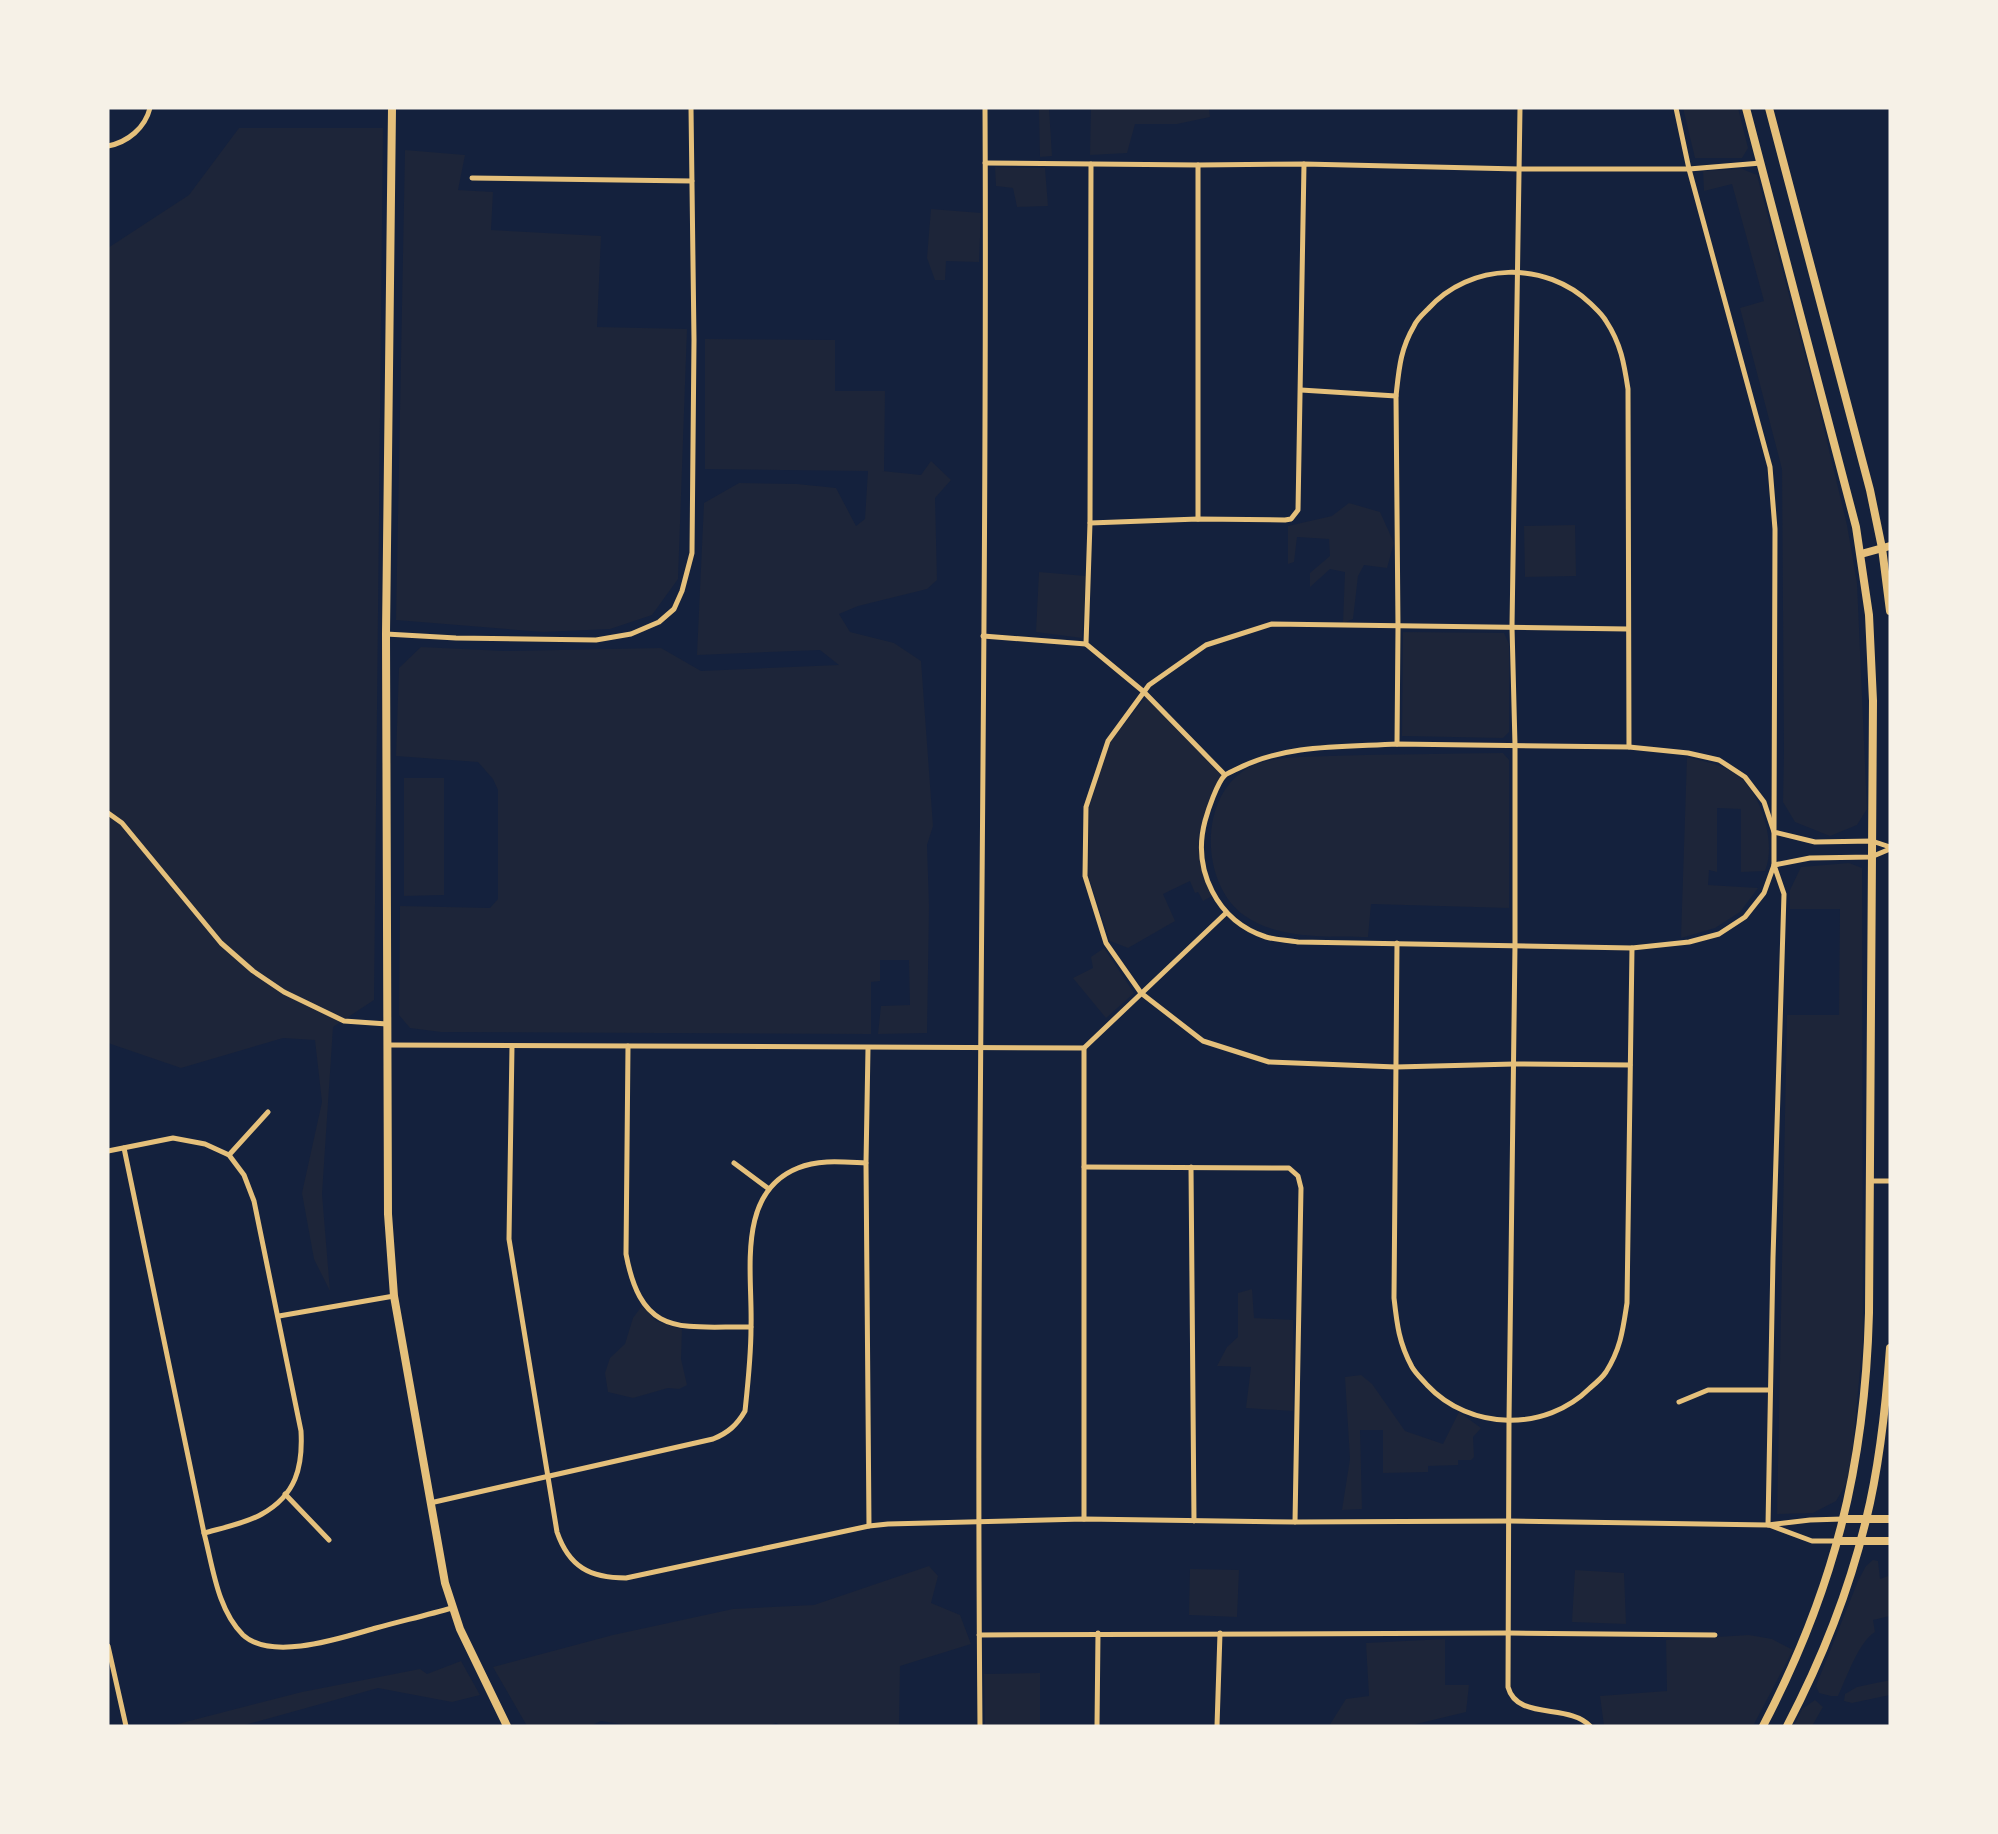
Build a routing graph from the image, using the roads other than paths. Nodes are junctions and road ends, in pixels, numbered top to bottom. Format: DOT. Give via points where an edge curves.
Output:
graph roads {
  1 [pos="150,108"];
  2 [pos="393,108"];
  3 [pos="691,108"];
  4 [pos="985,108"];
  5 [pos="1520,108"];
  6 [pos="1676,108"];
  7 [pos="1746,108"];
  8 [pos="1769,108"];
  9 [pos="108,146"];
  10 [pos="985,163"];
  11 [pos="1761,163"];
  12 [pos="1091,164"];
  13 [pos="1305,164"];
  14 [pos="1198,165"];
  15 [pos="1519,169"];
  16 [pos="1689,169"];
  17 [pos="472,178"];
  18 [pos="692,181"];
  19 [pos="1516,272"];
  20 [pos="1301,390"];
  21 [pos="1396,396"];
  22 [pos="1198,519"];
  23 [pos="1090,523"];
  24 [pos="1886,547"];
  25 [pos="1861,554"];
  26 [pos="1890,611"];
  27 [pos="1398,627"];
  28 [pos="1512,627"];
  29 [pos="1627,629"];
  30 [pos="386,634"];
  31 [pos="983,636"];
  32 [pos="1086,644"];
  33 [pos="1144,692"];
  34 [pos="1397,744"];
  35 [pos="1515,745"];
  36 [pos="1629,747"];
  37 [pos="1225,775"];
  38 [pos="108,813"];
  39 [pos="1774,832"];
  40 [pos="1872,841"];
  41 [pos="1890,848"];
  42 [pos="1871,857"];
  43 [pos="1774,865"];
  44 [pos="1226,913"];
  45 [pos="1397,943"];
  46 [pos="1515,945"];
  47 [pos="1632,948"];
  48 [pos="1141,993"];
  49 [pos="387,1024"];
  50 [pos="388,1045"];
  51 [pos="512,1046"];
  52 [pos="628,1046"];
  53 [pos="980,1046"];
  54 [pos="868,1048"];
  55 [pos="1084,1048"];
  56 [pos="1514,1064"];
  57 [pos="1630,1065"];
  58 [pos="1395,1067"];
  59 [pos="268,1112"];
  60 [pos="123,1148"];
  61 [pos="108,1151"];
  62 [pos="229,1155"];
  63 [pos="866,1162"];
  64 [pos="734,1163"];
  65 [pos="1084,1167"];
  66 [pos="1191,1167"];
  67 [pos="1870,1181"];
  68 [pos="1890,1181"];
  69 [pos="769,1189"];
  70 [pos="394,1296"];
  71 [pos="279,1316"];
  72 [pos="751,1327"];
  73 [pos="1890,1348"];
  74 [pos="1770,1390"];
  75 [pos="1679,1402"];
  76 [pos="1509,1421"];
  77 [pos="547,1476"];
  78 [pos="285,1494"];
  79 [pos="430,1503"];
  80 [pos="1890,1518"];
  81 [pos="1084,1519"];
  82 [pos="1844,1519"];
  83 [pos="1867,1519"];
  84 [pos="1194,1521"];
  85 [pos="1510,1521"];
  86 [pos="1295,1522"];
  87 [pos="980,1523"];
  88 [pos="1768,1525"];
  89 [pos="868,1526"];
  90 [pos="204,1533"];
  91 [pos="329,1540"];
  92 [pos="1890,1540"];
  93 [pos="1839,1541"];
  94 [pos="1861,1541"];
  95 [pos="452,1608"];
  96 [pos="1098,1633"];
  97 [pos="1220,1633"];
  98 [pos="1509,1633"];
  99 [pos="979,1635"];
  100 [pos="1715,1635"];
  101 [pos="108,1646"];
  102 [pos="126,1726"];
  103 [pos="507,1726"];
  104 [pos="980,1726"];
  105 [pos="1097,1726"];
  106 [pos="1217,1726"];
  107 [pos="1590,1726"];
  108 [pos="1762,1726"];
  109 [pos="1787,1726"];
  1 -- 9 [label="street" via="137,133"];
  2 -- 30 [label="main road"];
  3 -- 18 [label="street"];
  4 -- 10 [label="street"];
  5 -- 15 [label="street"];
  6 -- 16 [label="street"];
  7 -- 11 [label="main road"];
  8 -- 24 [label="main road"];
  10 -- 12 [label="street"];
  10 -- 31 [label="street"];
  11 -- 16 [label="street"];
  11 -- 25 [label="main road"];
  12 -- 14 [label="street"];
  12 -- 23 [label="street"];
  13 -- 14 [label="street"];
  13 -- 15 [label="street"];
  13 -- 20 [label="street"];
  14 -- 22 [label="street"];
  15 -- 16 [label="street"];
  15 -- 19 [label="street"];
  16 -- 39 [label="street" via="1770,467 1775,529"];
  17 -- 18 [label="street"];
  18 -- 30 [label="street" via="692,553 674,609 659,622 631,634 596,640"];
  19 -- 21 [label="street" via="1472,278 1439,296 1414,324 1400,358"];
  19 -- 28 [label="street"];
  19 -- 29 [label="street" via="1545,276 1579,292 1605,319 1622,352 1628,389"];
  20 -- 21 [label="street"];
  20 -- 22 [label="street" via="1300,505 1295,515 1285,520"];
  21 -- 27 [label="street"];
  22 -- 23 [label="street"];
  23 -- 32 [label="street"];
  24 -- 25 [label="main road"];
  24 -- 26 [label="main road"];
  25 -- 40 [label="main road" via="1872,674"];
  27 -- 28 [label="street"];
  27 -- 33 [label="street" via="1272,624 1206,645"];
  27 -- 34 [label="street"];
  28 -- 29 [label="street"];
  28 -- 35 [label="street"];
  29 -- 36 [label="street"];
  30 -- 49 [label="main road"];
  31 -- 32 [label="street"];
  31 -- 53 [label="street"];
  32 -- 33 [label="street"];
  33 -- 37 [label="street"];
  33 -- 48 [label="street" via="1108,741 1086,807 1086,876 1092,899 1107,943"];
  34 -- 35 [label="street"];
  34 -- 37 [label="street" via="1281,752 1251,761"];
  35 -- 36 [label="street"];
  35 -- 46 [label="street"];
  36 -- 39 [label="street" via="1719,760 1745,777 1764,802"];
  37 -- 44 [label="street" via="1208,807 1200,838 1203,870"];
  38 -- 49 [label="street" via="122,824 221,943 253,971 284,992 344,1021"];
  39 -- 40 [label="street" via="1815,842"];
  39 -- 43 [label="street"];
  40 -- 41 [label="street"];
  40 -- 42 [label="main road"];
  41 -- 42 [label="street"];
  42 -- 43 [label="street" via="1810,858"];
  42 -- 67 [label="main road"];
  43 -- 47 [label="street" via="1764,893 1745,917 1719,934 1689,942"];
  43 -- 74 [label="street" via="1784,894"];
  44 -- 45 [label="street" via="1266,937 1298,942"];
  44 -- 48 [label="street"];
  45 -- 46 [label="street"];
  45 -- 58 [label="street"];
  46 -- 47 [label="street"];
  46 -- 56 [label="street"];
  47 -- 57 [label="street"];
  48 -- 55 [label="street"];
  48 -- 58 [label="street" via="1203,1041 1269,1062"];
  49 -- 50 [label="main road"];
  50 -- 51 [label="street"];
  50 -- 70 [label="main road" via="388,1242"];
  51 -- 52 [label="street"];
  51 -- 77 [label="street" via="509,1239"];
  52 -- 54 [label="street"];
  52 -- 72 [label="street" via="626,1254 636,1290 645,1306 676,1326"];
  53 -- 54 [label="street"];
  53 -- 55 [label="street"];
  53 -- 87 [label="street"];
  54 -- 63 [label="street"];
  55 -- 65 [label="street"];
  56 -- 57 [label="street"];
  56 -- 58 [label="street"];
  56 -- 76 [label="street"];
  57 -- 76 [label="street" via="1627,1303 1622,1340 1605,1374 1579,1400 1545,1417"];
  58 -- 76 [label="street" via="1394,1298 1398,1335 1413,1369 1439,1397 1471,1415"];
  59 -- 62 [label="street"];
  60 -- 61 [label="street"];
  60 -- 62 [label="street" via="172,1138 205,1143"];
  60 -- 90 [label="street"];
  62 -- 71 [label="street" via="244,1175 254,1201"];
  63 -- 69 [label="street" via="818,1162 783,1176"];
  63 -- 89 [label="street"];
  64 -- 69 [label="street"];
  65 -- 66 [label="street"];
  65 -- 81 [label="street"];
  66 -- 84 [label="street"];
  66 -- 86 [label="street" via="1289,1168 1301,1182"];
  67 -- 68 [label="street"];
  67 -- 82 [label="main road" via="1866,1376"];
  69 -- 72 [label="street" via="758,1208 751,1240"];
  70 -- 71 [label="street"];
  70 -- 79 [label="main road"];
  71 -- 78 [label="street" via="302,1439 296,1481"];
  72 -- 77 [label="street" via="745,1411 727,1434"];
  73 -- 83 [label="main road" via="1882,1436"];
  74 -- 75 [label="street" via="1708,1390"];
  74 -- 88 [label="street"];
  76 -- 85 [label="street"];
  77 -- 79 [label="street"];
  77 -- 89 [label="street" via="563,1549 590,1573 608,1578 626,1578"];
  78 -- 90 [label="street" via="262,1515"];
  78 -- 91 [label="street"];
  79 -- 95 [label="main road"];
  80 -- 83 [label="main road"];
  81 -- 84 [label="street"];
  81 -- 87 [label="street"];
  82 -- 83 [label="main road"];
  82 -- 88 [label="street"];
  82 -- 93 [label="main road"];
  83 -- 94 [label="main road"];
  84 -- 86 [label="street"];
  85 -- 86 [label="street"];
  85 -- 88 [label="street"];
  85 -- 98 [label="street"];
  87 -- 89 [label="street"];
  87 -- 99 [label="street"];
  88 -- 93 [label="street" via="1812,1541"];
  90 -- 95 [label="street" via="228,1615 244,1636 266,1646 318,1644"];
  92 -- 94 [label="main road"];
  93 -- 94 [label="main road"];
  93 -- 108 [label="main road" via="1800,1647"];
  94 -- 109 [label="main road" via="1824,1647"];
  95 -- 103 [label="main road"];
  96 -- 97 [label="street"];
  96 -- 99 [label="street"];
  96 -- 105 [label="street"];
  97 -- 98 [label="street"];
  97 -- 106 [label="street"];
  98 -- 100 [label="street"];
  98 -- 107 [label="street" via="1508,1687 1514,1700 1526,1707 1576,1716"];
  99 -- 104 [label="street"];
  101 -- 102 [label="street"];
}
